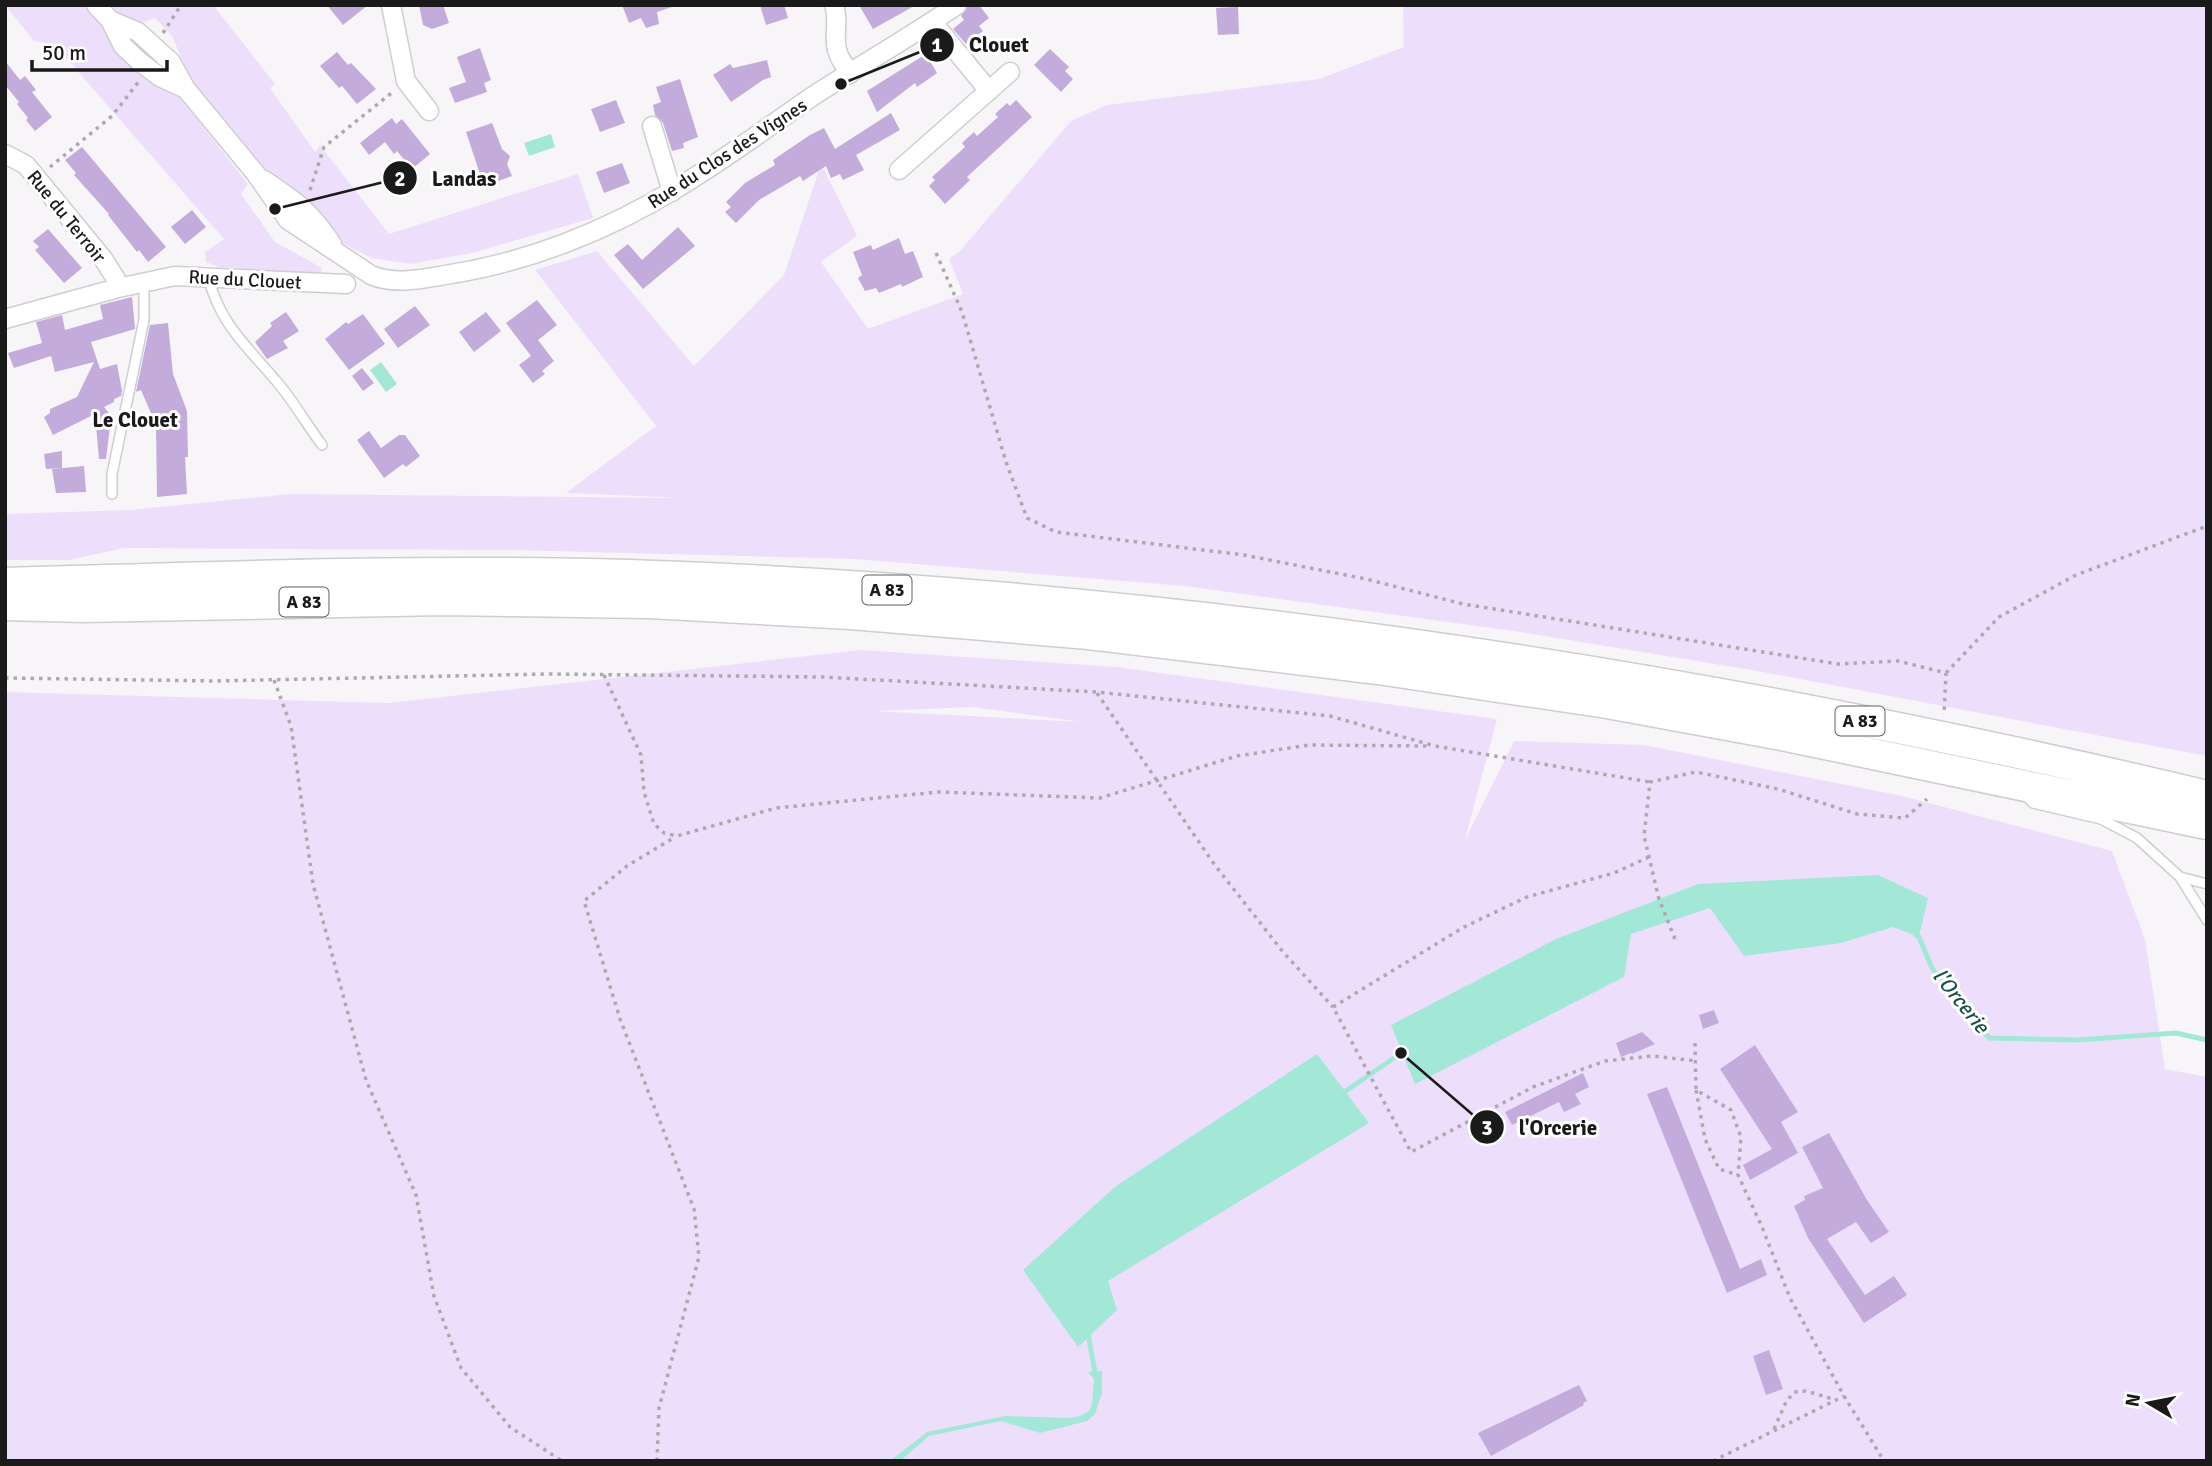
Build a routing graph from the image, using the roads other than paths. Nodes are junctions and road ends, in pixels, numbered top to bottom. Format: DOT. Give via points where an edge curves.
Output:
graph roads {
  1 [pos="96,5"];
  2 [pos="391,5"];
  3 [pos="834,5"];
  4 [pos="957,5"];
  5 [pos="935,20"];
  6 [pos="1010,72"];
  7 [pos="850,74"];
  8 [pos="989,91"];
  9 [pos="429,111"];
  10 [pos="652,126"];
  11 [pos="5,154"];
  12 [pos="899,170"];
  13 [pos="256,174"];
  14 [pos="672,191"];
  15 [pos="338,253"];
  16 [pos="208,277"];
  17 [pos="144,282"];
  18 [pos="346,284"];
  19 [pos="118,288"];
  20 [pos="5,318"];
  21 [pos="322,445"];
  22 [pos="112,494"];
  23 [pos="5,583"];
  24 [pos="5,605"];
  25 [pos="84,607"];
  26 [pos="5,621"];
  27 [pos="2014,782"];
  28 [pos="2207,796"];
  29 [pos="2207,824"];
  30 [pos="2180,877"];
  31 [pos="2207,884"];
  32 [pos="2207,920"];
  1 -- 13 [label="street" via="123,46 160,77 186,89"];
  2 -- 9 [label="street" via="407,80"];
  3 -- 7 [label="street" via="837,51"];
  4 -- 5 [label="street, Rue du Clos des Vignes"];
  5 -- 7 [label="street, Rue du Clos des Vignes"];
  5 -- 8 [label="street"];
  6 -- 8 [label="street"];
  7 -- 14 [label="street, Rue du Clos des Vignes"];
  8 -- 12 [label="street"];
  10 -- 14 [label="street"];
  11 -- 19 [label="street, Rue du Terroir" via="26,165 104,260"];
  13 -- 15 [label="street" via="302,205"];
  13 -- 15 [label="street" via="288,220"];
  14 -- 15 [label="street, Rue du Clos des Vignes" via="597,230 529,256 455,274 398,280 371,275"];
  16 -- 17 [label="street, Rue du Clouet" via="175,276"];
  16 -- 18 [label="street, Rue du Clouet"];
  16 -- 21 [label="lane" via="234,335 280,385"];
  17 -- 19 [label="street, Rue du Clouet"];
  17 -- 22 [label="lane" via="144,320 112,474"];
  19 -- 20 [label="street, Rue du Clouet"];
  23 -- 28 [label="highway, A 83" via="367,574 625,575 830,585 1082,606 1602,673 1983,745"];
  24 -- 25 [label="highway, A 83"];
  25 -- 26 [label="highway"];
  25 -- 27 [label="highway, A 83" via="443,600 635,603 1026,628 1352,666 1608,703"];
  27 -- 29 [label="highway, A 83"];
  27 -- 30 [label="lane" via="2033,803 2101,819 2137,838"];
  30 -- 31 [label="lane"];
  30 -- 32 [label="lane"];
}
